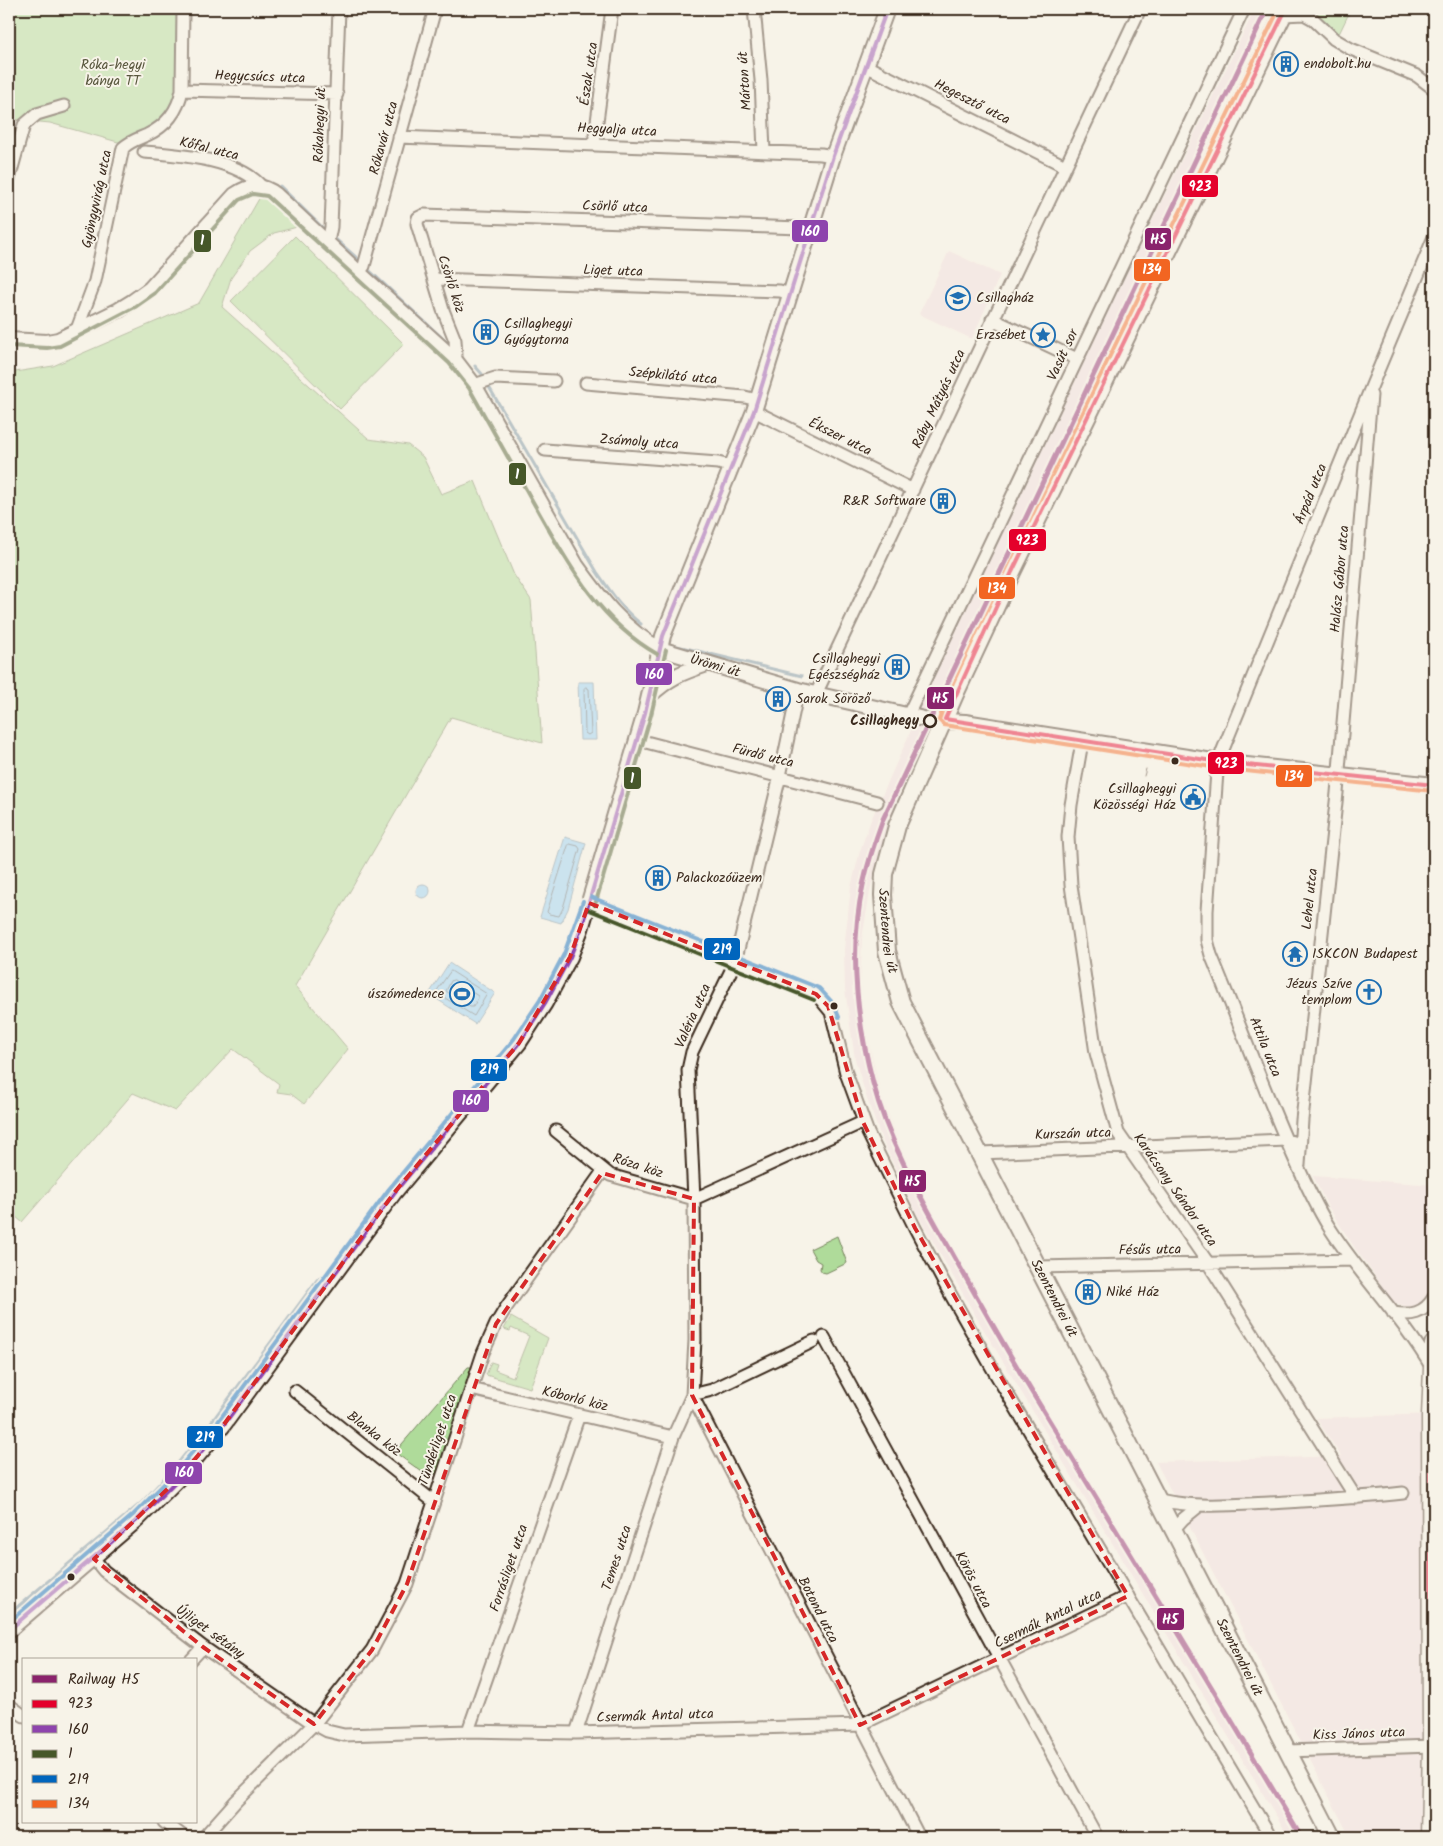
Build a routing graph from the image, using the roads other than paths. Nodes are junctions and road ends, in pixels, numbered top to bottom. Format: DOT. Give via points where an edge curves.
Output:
graph roads {
  1 [pos="183,9"];
  2 [pos="340,9"];
  3 [pos="436,9"];
  4 [pos="612,9"];
  5 [pos="754,9"];
  6 [pos="887,9"];
  7 [pos="1140,9"];
  8 [pos="1244,9"];
  9 [pos="1285,12"];
  10 [pos="866,66"];
  11 [pos="1434,89"];
  12 [pos="182,90"];
  13 [pos="337,94"];
  14 [pos="64,106"];
  15 [pos="399,137"];
  16 [pos="594,144"];
  17 [pos="144,152"];
  18 [pos="764,152"];
  19 [pos="834,156"];
  20 [pos="1065,166"];
  21 [pos="9,179"];
  22 [pos="262,187"];
  23 [pos="418,218"];
  24 [pos="811,230"];
  25 [pos="1434,237"];
  26 [pos="325,241"];
  27 [pos="359,273"];
  28 [pos="434,280"];
  29 [pos="791,294"];
  30 [pos="992,319"];
  31 [pos="76,332"];
  32 [pos="9,340"];
  33 [pos="454,359"];
  34 [pos="1077,359"];
  35 [pos="554,381"];
  36 [pos="586,384"];
  37 [pos="474,385"];
  38 [pos="1372,385"];
  39 [pos="755,406"];
  40 [pos="1349,440"];
  41 [pos="1368,446"];
  42 [pos="544,450"];
  43 [pos="730,466"];
  44 [pos="913,490"];
  45 [pos="660,649"];
  46 [pos="707,664"];
  47 [pos="798,690"];
  48 [pos="816,694"];
  49 [pos="649,696"];
  50 [pos="908,715"];
  51 [pos="945,720"];
  52 [pos="642,741"];
  53 [pos="1082,742"];
  54 [pos="1218,762"];
  55 [pos="780,776"];
  56 [pos="1337,776"];
  57 [pos="1434,785"];
  58 [pos="877,802"];
  59 [pos="590,903"];
  60 [pos="735,962"];
  61 [pos="863,1122"];
  62 [pos="556,1131"];
  63 [pos="1286,1140"];
  64 [pos="1300,1144"];
  65 [pos="1126,1147"];
  66 [pos="980,1153"];
  67 [pos="1299,1168"];
  68 [pos="603,1171"];
  69 [pos="694,1198"];
  70 [pos="1352,1260"];
  71 [pos="1208,1263"];
  72 [pos="1038,1267"];
  73 [pos="1434,1297"];
  74 [pos="1393,1313"];
  75 [pos="1434,1344"];
  76 [pos="1433,1370"];
  77 [pos="471,1389"];
  78 [pos="295,1391"];
  79 [pos="692,1395"];
  80 [pos="1433,1414"];
  81 [pos="579,1415"];
  82 [pos="673,1437"];
  83 [pos="1403,1493"];
  84 [pos="1356,1498"];
  85 [pos="1158,1500"];
  86 [pos="434,1502"];
  87 [pos="1199,1506"];
  88 [pos="1174,1529"];
  89 [pos="94,1559"];
  90 [pos="1128,1596"];
  91 [pos="9,1630"];
  92 [pos="204,1647"];
  93 [pos="193,1658"];
  94 [pos="999,1660"];
  95 [pos="9,1705"];
  96 [pos="22,1715"];
  97 [pos="314,1724"];
  98 [pos="860,1725"];
  99 [pos="468,1731"];
  100 [pos="576,1733"];
  101 [pos="1432,1746"];
  102 [pos="1288,1751"];
  103 [pos="167,1824"];
  104 [pos="184,1837"];
  105 [pos="204,1837"];
  106 [pos="919,1837"];
  107 [pos="1097,1837"];
  108 [pos="1271,1837"];
  109 [pos="1332,1837"];
  110 [pos="1430,1837"];
  1 -- 12 [label="street, Gyöngyvirág utca"];
  2 -- 13 [label="street, Rókahegyi út"];
  3 -- 15 [label="street, Rókavár utca"];
  4 -- 16 [label="street, Észak utca"];
  5 -- 18 [label="street, Márton út"];
  6 -- 10 [label="street"];
  7 -- 20 [label="street, Ráby Mátyás utca"];
  8 -- 34 [label="street, Vasút sor"];
  9 -- 11 [label="street" via="1304,14 1351,49 1417,76"];
  9 -- 51 [label="main road, Szentendrei út" via="1012,572"];
  10 -- 19 [label="street"];
  10 -- 20 [label="street, Hegesztő utca"];
  12 -- 13 [label="street, Hegycsúcs utca"];
  12 -- 31 [label="street, Gyöngyvirág utca" via="173,113 162,126 123,148 95,281"];
  13 -- 26 [label="street, Rókahegyi út" via="331,227"];
  14 -- 21 [label="street" via="37,114 24,125"];
  15 -- 16 [label="street, Hegyalja utca"];
  15 -- 27 [label="street, Rókavár utca" via="364,266"];
  16 -- 18 [label="street, Hegyalja utca"];
  17 -- 22 [label="street, Kőfal utca" via="186,156 230,167 256,180"];
  18 -- 19 [label="street, Hegyalja utca"];
  19 -- 24 [label="street"];
  20 -- 30 [label="street, Ráby Mátyás utca"];
  22 -- 26 [label="street, Ürömi út" via="276,195"];
  22 -- 31 [label="street" via="246,188 235,195 146,292"];
  23 -- 24 [label="street, Csörlő utca" via="444,215"];
  23 -- 28 [label="street, Csörlő köz"];
  24 -- 29 [label="street"];
  25 -- 38 [label="street, Árpád utca"];
  26 -- 27 [label="street, Ürömi út"];
  27 -- 33 [label="street, Ürömi út"];
  28 -- 29 [label="street, Liget utca"];
  28 -- 33 [label="street, Csörlő köz" via="455,340"];
  29 -- 39 [label="street"];
  30 -- 34 [label="street"];
  30 -- 44 [label="street, Ráby Mátyás utca"];
  31 -- 32 [label="street" via="53,341"];
  33 -- 37 [label="street, Ürömi út"];
  34 -- 50 [label="street, Vasút sor"];
  35 -- 37 [label="street" via="495,378"];
  36 -- 39 [label="street, Szépkilátó utca" via="745,397"];
  37 -- 45 [label="street, Ürömi út" via="585,578 622,621"];
  38 -- 40 [label="street, Árpád utca"];
  38 -- 41 [label="street, Halász Gábor utca"];
  39 -- 43 [label="street"];
  39 -- 44 [label="street, Ékszer utca"];
  40 -- 41 [label="street"];
  40 -- 54 [label="street, Árpád utca"];
  41 -- 56 [label="street, Halász Gábor utca"];
  42 -- 43 [label="street, Zsámoly utca"];
  43 -- 45 [label="street"];
  44 -- 48 [label="street, Ráby Mátyás utca"];
  45 -- 46 [label="street, Ürömi út"];
  45 -- 49 [label="street"];
  46 -- 47 [label="street, Ürömi út"];
  46 -- 49 [label="street" via="667,680"];
  47 -- 48 [label="street, Ürömi út"];
  47 -- 55 [label="street, Valéria utca"];
  48 -- 50 [label="street, Ürömi út"];
  49 -- 59 [label="street"];
  50 -- 51 [label="street, Ürömi út"];
  51 -- 53 [label="street, Ürömi út"];
  51 -- 66 [label="main road, Szentendrei út" via="897,826 884,874 887,951 901,1002"];
  52 -- 55 [label="street, Fürdő utca"];
  53 -- 54 [label="street, Ürömi út"];
  53 -- 65 [label="street, Karácsony Sándor utca" via="1068,837 1071,885 1096,1053 1118,1133"];
  54 -- 56 [label="street, Ürömi út"];
  54 -- 63 [label="street, Attila utca" via="1207,940"];
  55 -- 58 [label="street, Fürdő utca"];
  55 -- 60 [label="street, Valéria utca"];
  56 -- 57 [label="street, Ürömi út"];
  56 -- 64 [label="street, Lehel utca"];
  59 -- 60 [label="street"];
  59 -- 89 [label="street" via="570,957 519,1043 394,1193 222,1427 179,1478"];
  60 -- 61 [label="street" via="816,994 828,1006"];
  60 -- 69 [label="street, Valéria utca" via="692,1052 688,1070"];
  61 -- 69 [label="street"];
  61 -- 90 [label="street" via="943,1281"];
  62 -- 68 [label="street, Róza köz"];
  63 -- 64 [label="street"];
  63 -- 65 [label="street, Kurszán utca"];
  63 -- 67 [label="street, Attila utca"];
  64 -- 67 [label="street, Lehel utca"];
  65 -- 66 [label="street, Kurszán utca"];
  65 -- 71 [label="street, Karácsony Sándor utca"];
  66 -- 72 [label="main road, Szentendrei út"];
  67 -- 70 [label="street, Attila utca" via="1329,1227"];
  68 -- 69 [label="street, Róza köz"];
  68 -- 77 [label="street, Tündérliget utca" via="505,1310 489,1339"];
  69 -- 79 [label="street, Valéria utca"];
  70 -- 71 [label="street, Fésűs utca"];
  70 -- 74 [label="street, Attila utca"];
  71 -- 72 [label="street, Fésűs utca"];
  71 -- 84 [label="street, Karácsony Sándor utca"];
  72 -- 85 [label="main road, Szentendrei út"];
  73 -- 74 [label="street" via="1421,1312 1413,1315"];
  74 -- 76 [label="street, Attila utca" via="1418,1343"];
  75 -- 76 [label="main road"];
  76 -- 80 [label="main road"];
  77 -- 81 [label="street, Kóborló köz"];
  77 -- 86 [label="street, Tündérliget utca"];
  78 -- 86 [label="street, Blanka köz"];
  79 -- 82 [label="street, Temes utca"];
  79 -- 94 [label="street, Körös utca" via="712,1390 819,1339"];
  79 -- 98 [label="street, Botond utca"];
  80 -- 101 [label="main road"];
  81 -- 82 [label="street, Kóborló köz"];
  81 -- 99 [label="street, Forrásliget utca"];
  82 -- 100 [label="street, Temes utca"];
  83 -- 84 [label="street"];
  84 -- 87 [label="street"];
  85 -- 87 [label="street"];
  85 -- 88 [label="main road, Szentendrei út"];
  86 -- 97 [label="street, Tündérliget utca" via="406,1584 372,1650"];
  87 -- 88 [label="street"];
  88 -- 102 [label="main road, Szentendrei út"];
  89 -- 91 [label="street"];
  89 -- 92 [label="street, Újliget sétány" via="104,1571"];
  90 -- 94 [label="street, Csermák Antal utca"];
  90 -- 108 [label="street"];
  92 -- 93 [label="street"];
  92 -- 97 [label="street, Újliget sétány"];
  94 -- 98 [label="street, Csermák Antal utca"];
  94 -- 107 [label="street, Körös utca"];
  95 -- 96 [label="street"];
  97 -- 99 [label="street, Csermák Antal utca" via="344,1735"];
  97 -- 105 [label="street" via="236,1800"];
  98 -- 100 [label="street, Csermák Antal utca"];
  98 -- 106 [label="street, Botond utca"];
  99 -- 100 [label="street, Csermák Antal utca"];
  101 -- 102 [label="street, Kiss János utca"];
  101 -- 110 [label="main road"];
  102 -- 109 [label="main road, Szentendrei út"];
  103 -- 104 [label="street"];
}
